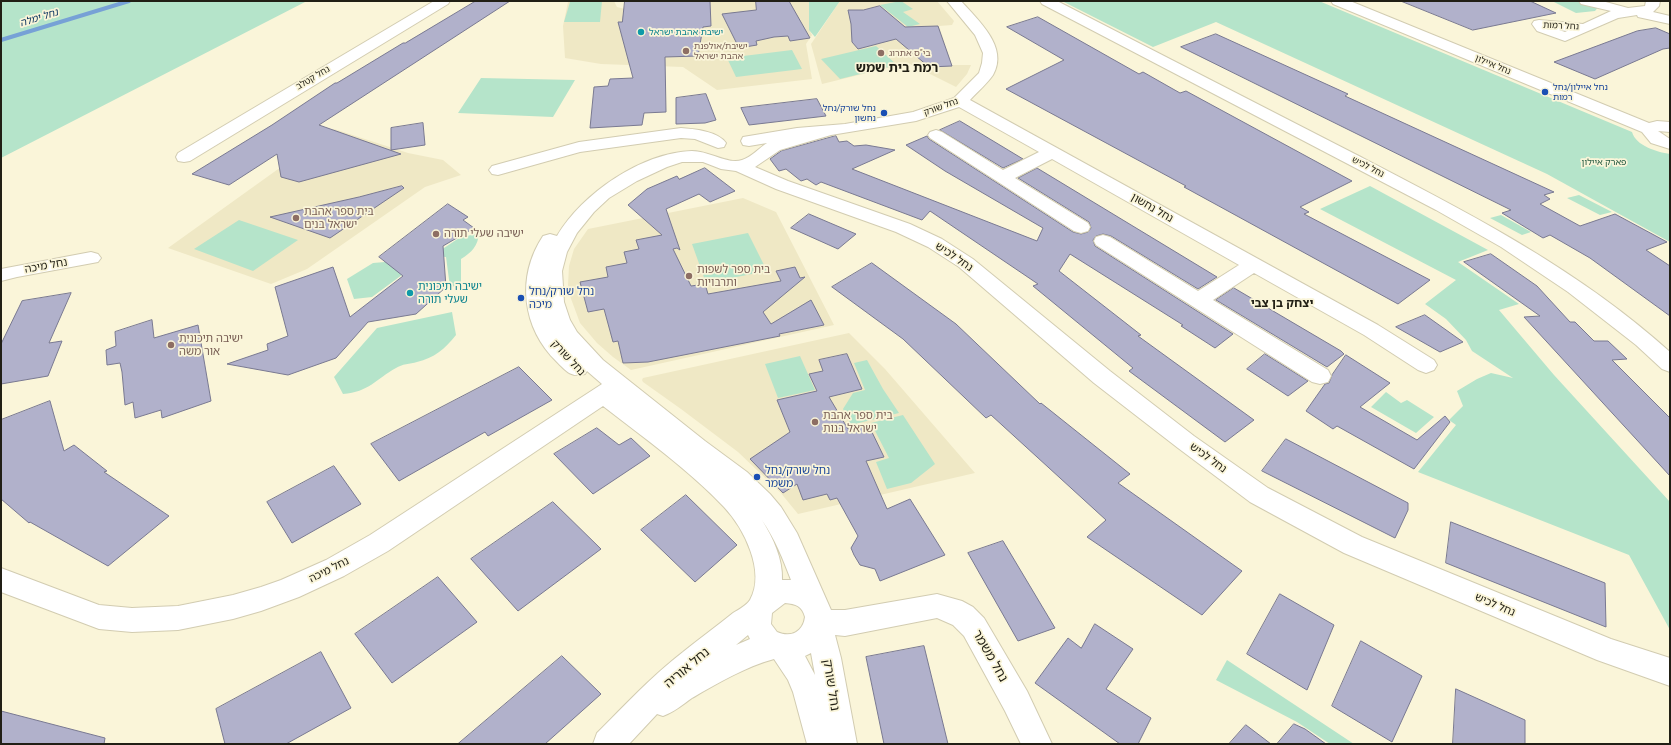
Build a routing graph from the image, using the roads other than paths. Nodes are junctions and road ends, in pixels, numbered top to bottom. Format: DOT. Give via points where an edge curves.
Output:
graph roads {
  1 [pos="443,1"];
  2 [pos="954,1"];
  3 [pos="1048,1"];
  4 [pos="1338,1"];
  5 [pos="1350,1"];
  6 [pos="1586,1"];
  7 [pos="1653,1"];
  8 [pos="1623,10"];
  9 [pos="1643,14"];
  10 [pos="1670,20"];
  11 [pos="1585,28"];
  12 [pos="960,101"];
  13 [pos="1658,127"];
  14 [pos="825,132"];
  15 [pos="936,135"];
  16 [pos="749,141"];
  17 [pos="1670,144"];
  18 [pos="715,151"];
  19 [pos="1053,152"];
  20 [pos="184,157"];
  21 [pos="759,157"];
  22 [pos="738,166"];
  23 [pos="498,170"];
  24 [pos="1003,177"];
  25 [pos="782,185"];
  26 [pos="1081,227"];
  27 [pos="1103,241"];
  28 [pos="91,258"];
  29 [pos="1252,265"];
  30 [pos="1,275"];
  31 [pos="1198,301"];
  32 [pos="1670,364"];
  33 [pos="1426,365"];
  34 [pos="1320,376"];
  35 [pos="611,389"];
  36 [pos="1,580"];
  37 [pos="760,607"];
  38 [pos="817,616"];
  39 [pos="779,645"];
  40 [pos="1670,672"];
  41 [pos="615,738"];
  42 [pos="822,744"];
  43 [pos="842,744"];
  44 [pos="1037,744"];
  1 -- 20 [label="street, נחל קטלב"];
  2 -- 12 [label="street, נחל שורק" via="984,36 989,55 986,74"];
  3 -- 32 [label="street, נחל לכיש" via="1442,206 1508,243 1576,287 1644,340"];
  4 -- 13 [label="street, נחל איילון"];
  5 -- 13 [label="street, נחל איילון"];
  6 -- 8 [label="street"];
  7 -- 11 [label="street, נחל רמות" via="1649,8 1615,14"];
  9 -- 10 [label="street"];
  12 -- 14 [label="street, נחל שורק" via="896,121"];
  12 -- 19 [label="street, נחל נחשון"];
  13 -- 17 [label="street" via="1650,134"];
  14 -- 16 [label="street, נחל שורק" via="790,134"];
  14 -- 21 [label="street, נחל שורק" via="774,146"];
  15 -- 24 [label="street"];
  16 -- 18 [label="street, נחל שורק" via="733,140"];
  16 -- 21 [label="street, נחל לכיש" via="759,147"];
  18 -- 22 [label="street" via="721,164"];
  18 -- 23 [label="street" via="698,134 681,132 572,148"];
  18 -- 35 [label="street, נחל שורק" via="662,163 620,183 586,208 559,248 552,280 552,295 557,313 570,340"];
  19 -- 24 [label="street"];
  19 -- 29 [label="street, נחל נחשון"];
  21 -- 22 [label="street, נחל שורק" via="751,163"];
  21 -- 25 [label="street, נחל לכיש" via="770,175"];
  22 -- 25 [label="street, נחל לכיש"];
  24 -- 26 [label="street"];
  25 -- 40 [label="street, נחל לכיש" via="903,228 935,243 966,263 1102,377 1258,495 1353,545 1607,651"];
  27 -- 31 [label="street"];
  28 -- 30 [label="street, נחל מיכה"];
  29 -- 31 [label="street"];
  29 -- 33 [label="street, נחל נחשון" via="1371,330"];
  31 -- 34 [label="street"];
  35 -- 36 [label="street, נחל מיכה" via="379,543 335,568 261,599 178,618 132,620 99,617"];
  35 -- 37 [label="street, נחל שורק" via="733,500 747,518 760,540 769,570 768,588"];
  35 -- 38 [label="street, נחל שורק" via="748,487 767,508 789,542"];
  37 -- 38 [label="street" via="772,595 785,591 801,593"];
  37 -- 39 [label="street" via="757,619 760,632 765,638"];
  37 -- 41 [label="street, נחל אוריה" via="666,684"];
  38 -- 39 [label="street" via="813,635 805,642 790,647"];
  38 -- 43 [label="street, נחל שורק"];
  38 -- 44 [label="street, נחל משמר" via="845,623 937,606 963,616 974,627"];
  39 -- 41 [label="street, נחל אוריה" via="748,653 681,689"];
  39 -- 42 [label="street, נחל שורק" via="800,671"];
}
